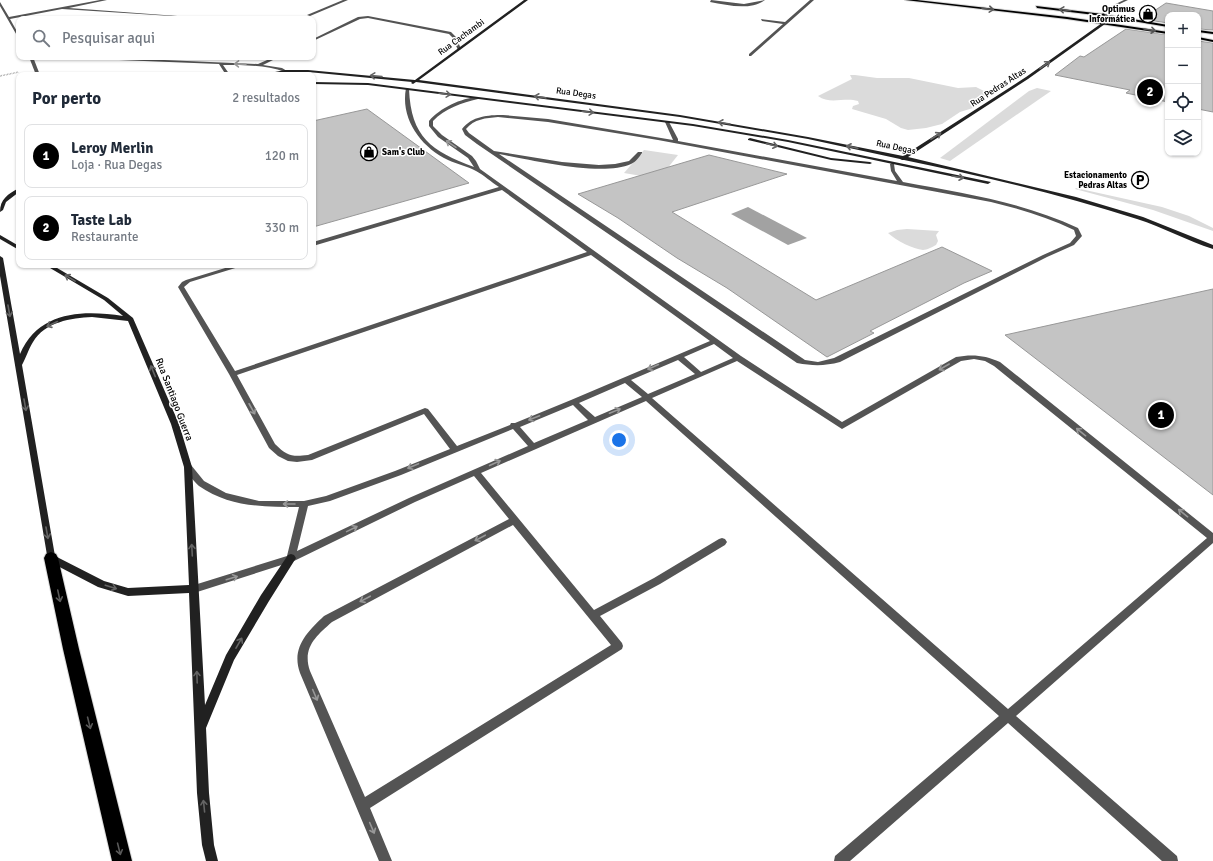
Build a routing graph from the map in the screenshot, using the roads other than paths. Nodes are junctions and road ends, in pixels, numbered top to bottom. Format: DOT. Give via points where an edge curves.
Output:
graph roads {
  1 [pos="105,0"];
  2 [pos="346,0"];
  3 [pos="526,0"];
  4 [pos="763,0"];
  5 [pos="812,0"];
  6 [pos="907,0"];
  7 [pos="1126,0"];
  8 [pos="711,1"];
  9 [pos="0,3"];
  10 [pos="1031,7"];
  11 [pos="61,8"];
  12 [pos="309,15"];
  13 [pos="1103,15"];
  14 [pos="16,16"];
  15 [pos="19,16"];
  16 [pos="174,16"];
  17 [pos="8,18"];
  18 [pos="762,20"];
  19 [pos="787,23"];
  20 [pos="1104,23"];
  21 [pos="1165,25"];
  22 [pos="1201,31"];
  23 [pos="16,33"];
  24 [pos="1165,33"];
  25 [pos="1213,33"];
  26 [pos="316,39"];
  27 [pos="1201,39"];
  28 [pos="1213,41"];
  29 [pos="459,49"];
  30 [pos="750,55"];
  31 [pos="31,60"];
  32 [pos="134,60"];
  33 [pos="270,60"];
  34 [pos="221,64"];
  35 [pos="259,65"];
  36 [pos="37,72"];
  37 [pos="226,72"];
  38 [pos="283,72"];
  39 [pos="304,72"];
  40 [pos="415,81"];
  41 [pos="316,83"];
  42 [pos="407,89"];
  43 [pos="477,98"];
  44 [pos="667,122"];
  45 [pos="693,125"];
  46 [pos="674,142"];
  47 [pos="492,152"];
  48 [pos="640,153"];
  49 [pos="904,158"];
  50 [pos="892,164"];
  51 [pos="478,170"];
  52 [pos="901,183"];
  53 [pos="502,188"];
  54 [pos="16,192"];
  55 [pos="1074,198"];
  56 [pos="0,210"];
  57 [pos="0,236"];
  58 [pos="316,243"];
  59 [pos="16,246"];
  60 [pos="1213,247"];
  61 [pos="593,252"];
  62 [pos="0,258"];
  63 [pos="53,268"];
  64 [pos="232,268"];
  65 [pos="132,319"];
  66 [pos="715,341"];
  67 [pos="678,356"];
  68 [pos="738,358"];
  69 [pos="18,366"];
  70 [pos="233,374"];
  71 [pos="700,375"];
  72 [pos="626,379"];
  73 [pos="648,398"];
  74 [pos="574,402"];
  75 [pos="593,420"];
  76 [pos="514,425"];
  77 [pos="533,446"];
  78 [pos="456,448"];
  79 [pos="188,467"];
  80 [pos="475,472"];
  81 [pos="304,504"];
  82 [pos="515,520"];
  83 [pos="1213,538"];
  84 [pos="722,542"];
  85 [pos="51,558"];
  86 [pos="291,558"];
  87 [pos="194,589"];
  88 [pos="593,616"];
  89 [pos="1008,716"];
  90 [pos="199,729"];
  91 [pos="362,806"];
  92 [pos="122,861"];
  93 [pos="212,861"];
  94 [pos="386,861"];
  95 [pos="840,861"];
  96 [pos="1172,861"];
  1 -- 11 [label="street"];
  2 -- 12 [label="street"];
  3 -- 29 [label="main road, Rua Cachambi"];
  4 -- 8 [label="street" via="746,5"];
  5 -- 19 [label="street"];
  6 -- 20 [label="main road, one-way"];
  7 -- 13 [label="street" via="1104,11"];
  9 -- 17 [label="street"];
  13 -- 10 [label="main road, one-way"];
  11 -- 15 [label="street"];
  11 -- 16 [label="street"];
  13 -- 20 [label="main road"];
  13 -- 21 [label="main road"];
  14 -- 17 [label="street"];
  17 -- 23 [label="street"];
  18 -- 19 [label="street"];
  19 -- 30 [label="street"];
  20 -- 24 [label="main road, one-way"];
  49 -- 20 [label="main road, Rua Pedras Altas, one-way" via="1027,78"];
  22 -- 25 [label="main road"];
  26 -- 29 [label="street" via="359,18 368,17 450,32"];
  27 -- 28 [label="main road"];
  29 -- 40 [label="main road, Rua Cachambi"];
  31 -- 36 [label="street"];
  32 -- 34 [label="street, Rua Degas"];
  33 -- 35 [label="street"];
  35 -- 34 [label="street, Rua Degas, one-way"];
  34 -- 37 [label="street"];
  35 -- 38 [label="street, Rua Degas" via="281,69"];
  40 -- 39 [label="main road, Rua Degas, one-way" via="323,71"];
  40 -- 42 [label="main road, Rua Cachambi"];
  49 -- 40 [label="main road, Rua Degas, one-way" via="800,136 694,118"];
  41 -- 42 [label="main road, Rua Degas"];
  42 -- 43 [label="main road, Rua Degas, one-way"];
  42 -- 51 [label="street" via="406,102 410,120 422,140 441,156"];
  43 -- 44 [label="main road, Rua Degas, one-way"];
  51 -- 43 [label="street, one-way" via="470,157 440,136 431,126 431,121 440,112"];
  44 -- 45 [label="main road, Rua Degas"];
  44 -- 46 [label="street" via="676,139"];
  45 -- 50 [label="main road, Rua Degas" via="788,141"];
  45 -- 50 [label="main road, one-way" via="831,159"];
  46 -- 47 [label="street" via="514,117 485,117 466,126 464,129 467,134"];
  46 -- 52 [label="street"];
  47 -- 48 [label="street" via="596,167 630,162"];
  47 -- 52 [label="street" via="800,361 812,364 825,364 837,360 1072,244 1079,236 1076,229 1056,218 1024,207"];
  49 -- 50 [label="main road, Rua Pedras Altas"];
  49 -- 55 [label="main road, Rua Degas"];
  50 -- 52 [label="street" via="893,171"];
  50 -- 55 [label="main road, Rua Degas, one-way"];
  51 -- 53 [label="street"];
  53 -- 58 [label="street"];
  53 -- 61 [label="street"];
  54 -- 56 [label="main road" via="4,202"];
  55 -- 60 [label="main road, Rua Degas" via="1141,218"];
  57 -- 59 [label="main road"];
  61 -- 66 [label="street"];
  61 -- 70 [label="street"];
  62 -- 69 [label="main road, one-way"];
  65 -- 63 [label="main road, one-way" via="106,299"];
  64 -- 70 [label="street" via="188,281 182,285 182,289"];
  65 -- 69 [label="main road, one-way" via="98,314 64,318 33,336"];
  79 -- 65 [label="main road, Rua Santiago Guerra, one-way" via="175,424"];
  66 -- 67 [label="street"];
  66 -- 68 [label="street"];
  67 -- 71 [label="street"];
  67 -- 72 [label="street, one-way"];
  68 -- 71 [label="street"];
  83 -- 68 [label="street, one-way" via="997,364 980,357 959,359 842,426"];
  69 -- 85 [label="main road, one-way"];
  70 -- 78 [label="street, one-way" via="272,446 281,456 295,460 309,458 425,411"];
  71 -- 73 [label="street"];
  72 -- 73 [label="street"];
  72 -- 74 [label="street"];
  75 -- 73 [label="street, one-way"];
  73 -- 89 [label="street"];
  74 -- 75 [label="street"];
  74 -- 76 [label="street, one-way"];
  75 -- 77 [label="street"];
  76 -- 77 [label="street"];
  76 -- 78 [label="street"];
  80 -- 77 [label="street, one-way"];
  78 -- 81 [label="street, one-way" via="369,483"];
  81 -- 79 [label="street, one-way" via="259,504 224,496 201,483"];
  87 -- 79 [label="main road, Rua Santiago Guerra, one-way"];
  80 -- 82 [label="street"];
  86 -- 80 [label="street, one-way"];
  81 -- 86 [label="street"];
  82 -- 88 [label="street"];
  82 -- 91 [label="street, one-way" via="328,619 306,644 302,660 307,676"];
  83 -- 89 [label="street"];
  84 -- 88 [label="street"];
  85 -- 87 [label="main road, one-way" via="101,584 128,592"];
  85 -- 92 [label="highway, one-way"];
  87 -- 86 [label="street, one-way"];
  90 -- 86 [label="main road, one-way" via="230,658"];
  90 -- 87 [label="main road, Rua Santiago Guerra, one-way"];
  88 -- 91 [label="street" via="618,646"];
  89 -- 95 [label="street"];
  89 -- 96 [label="street"];
  93 -- 90 [label="main road, Rua Santiago Guerra, one-way" via="208,845"];
  91 -- 94 [label="street, one-way"];
}
